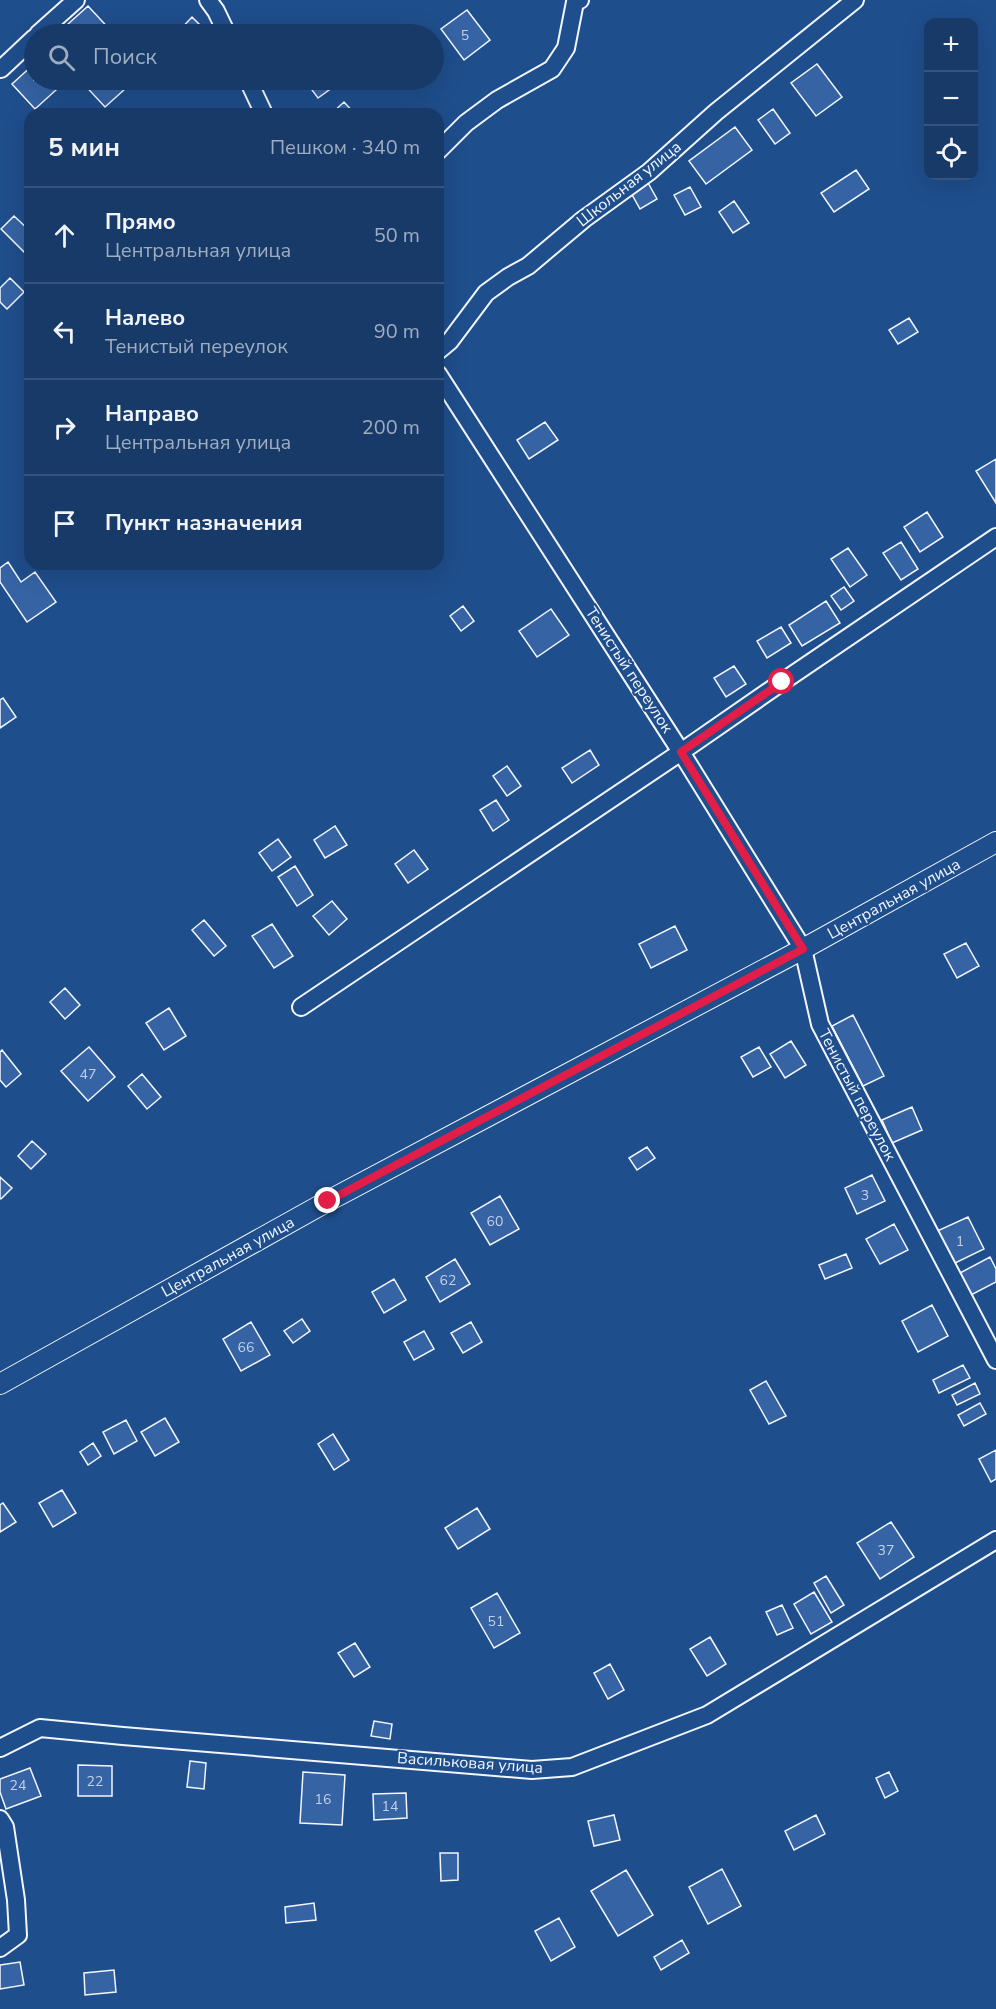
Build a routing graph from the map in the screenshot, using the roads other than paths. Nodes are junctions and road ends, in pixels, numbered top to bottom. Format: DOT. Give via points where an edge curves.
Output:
graph roads {
  1 [pos="76,0"];
  2 [pos="208,0"];
  3 [pos="580,0"];
  4 [pos="855,0"];
  5 [pos="49,24"];
  6 [pos="222,24"];
  7 [pos="24,47"];
  8 [pos="1,69"];
  9 [pos="253,90"];
  10 [pos="261,108"];
  11 [pos="444,145"];
  12 [pos="444,346"];
  13 [pos="444,383"];
  14 [pos="996,537"];
  15 [pos="681,752"];
  16 [pos="996,842"];
  17 [pos="803,949"];
  18 [pos="301,1007"];
  19 [pos="996,1360"];
  20 [pos="0,1384"];
  21 [pos="996,1539"];
  22 [pos="0,1748"];
  23 [pos="0,1819"];
  24 [pos="0,1948"];
  1 -- 5 [label="street"];
  2 -- 6 [label="street"];
  3 -- 11 [label="street" via="575,2 566,48 552,69 489,106"];
  4 -- 12 [label="street, Школьная улица" via="716,112 649,172 528,266 486,293"];
  7 -- 8 [label="street"];
  9 -- 10 [label="street"];
  13 -- 15 [label="street, Тенистый переулок"];
  14 -- 15 [label="street"];
  15 -- 17 [label="street, Тенистый переулок"];
  15 -- 18 [label="street"];
  16 -- 17 [label="street, Центральная улица"];
  17 -- 19 [label="street, Тенистый переулок" via="820,1024"];
  17 -- 20 [label="street, Центральная улица" via="328,1201"];
  21 -- 22 [label="street, Васильковая улица" via="707,1715 572,1767 532,1770 40,1728"];
  23 -- 24 [label="street" via="5,1827 18,1935"];
}
